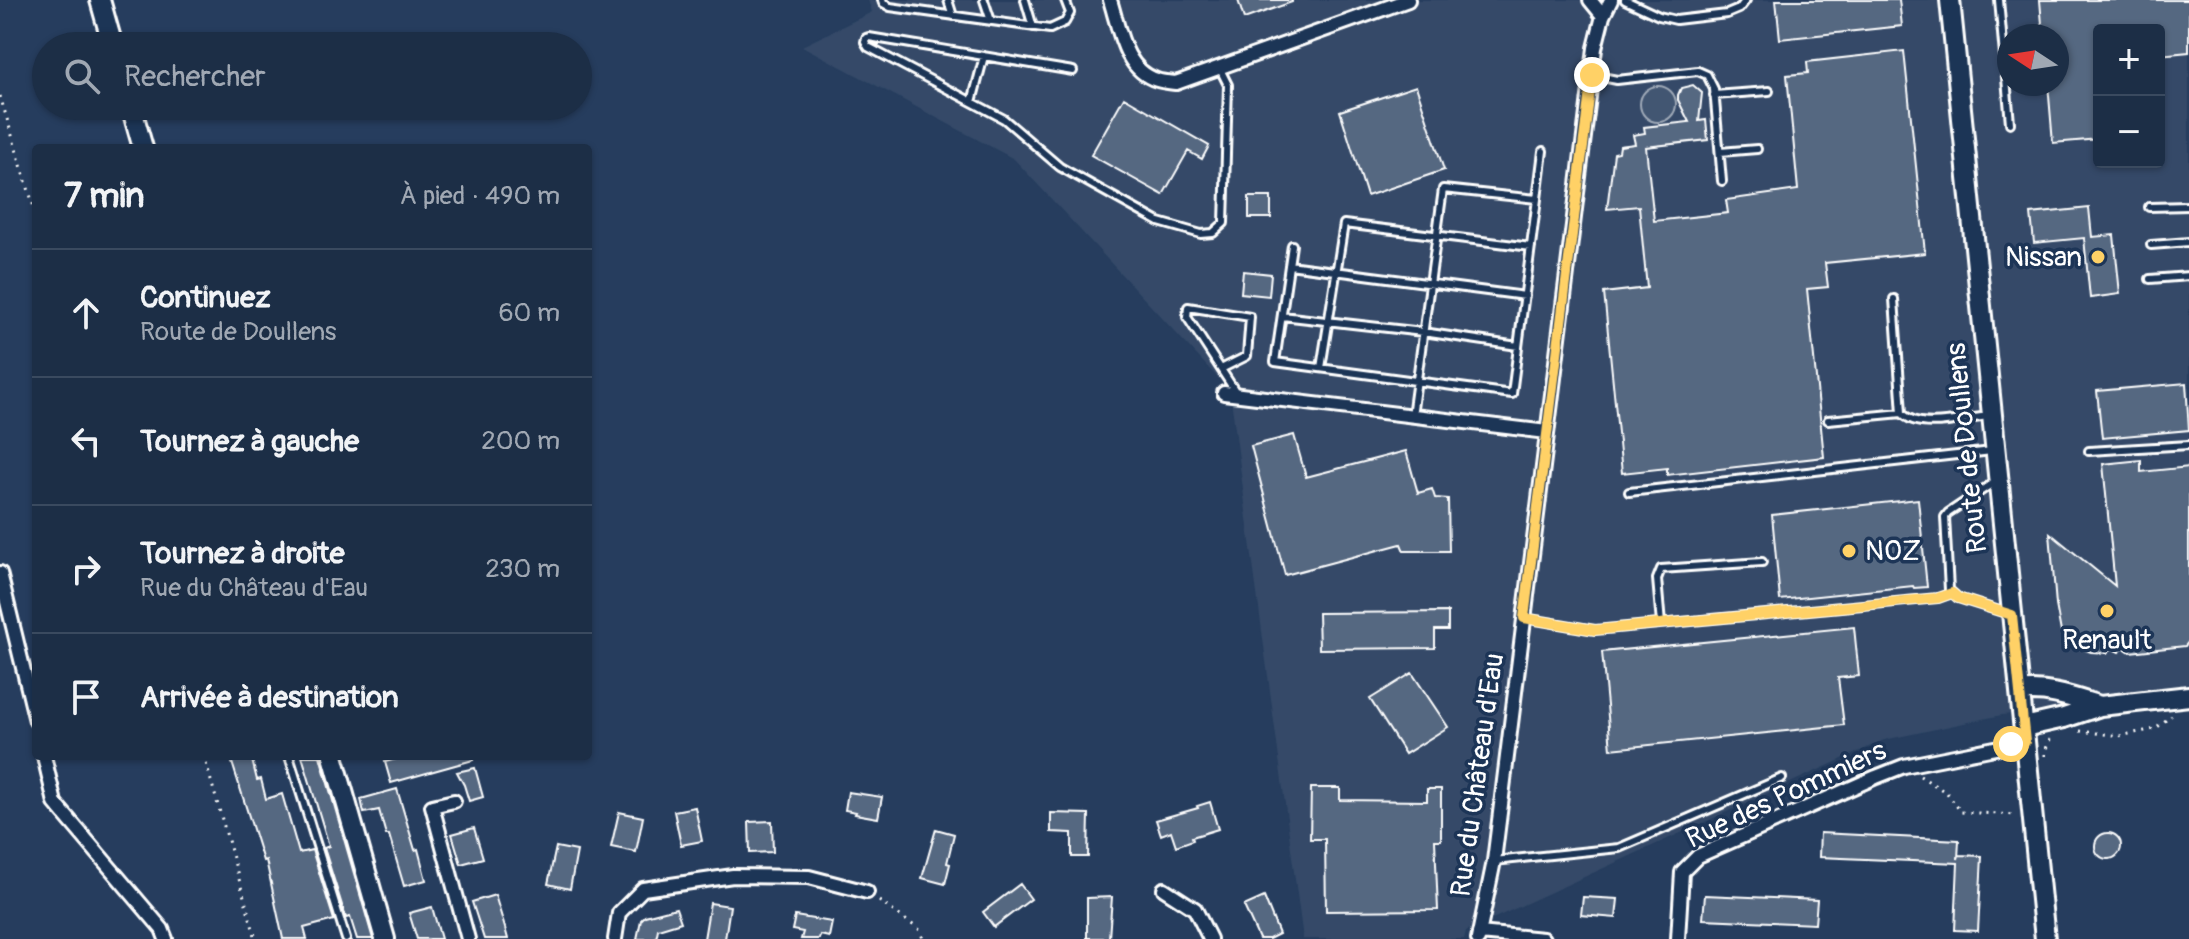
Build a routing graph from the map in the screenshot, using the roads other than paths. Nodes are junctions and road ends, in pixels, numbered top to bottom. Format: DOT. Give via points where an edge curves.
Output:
graph roads {
  1 [pos="100,0"];
  2 [pos="882,0"];
  3 [pos="909,0"];
  4 [pos="948,0"];
  5 [pos="984,0"];
  6 [pos="1025,0"];
  7 [pos="1065,0"];
  8 [pos="1110,0"];
  9 [pos="1408,0"];
  10 [pos="1590,0"];
  11 [pos="1611,0"];
  12 [pos="1625,0"];
  13 [pos="1746,0"];
  14 [pos="1950,0"];
  15 [pos="1999,0"];
  16 [pos="912,10"];
  17 [pos="953,16"];
  18 [pos="1603,16"];
  19 [pos="991,21"];
  20 [pos="1033,27"];
  21 [pos="109,32"];
  22 [pos="984,56"];
  23 [pos="1219,67"];
  24 [pos="1073,71"];
  25 [pos="1592,75"];
  26 [pos="1769,91"];
  27 [pos="1714,95"];
  28 [pos="972,102"];
  29 [pos="135,120"];
  30 [pos="2010,123"];
  31 [pos="142,144"];
  32 [pos="1757,149"];
  33 [pos="1543,151"];
  34 [pos="1720,152"];
  35 [pos="1722,181"];
  36 [pos="1537,199"];
  37 [pos="2189,206"];
  38 [pos="2149,207"];
  39 [pos="1437,236"];
  40 [pos="2189,242"];
  41 [pos="1292,245"];
  42 [pos="2151,245"];
  43 [pos="1531,247"];
  44 [pos="1289,265"];
  45 [pos="1337,271"];
  46 [pos="2189,276"];
  47 [pos="2150,279"];
  48 [pos="1430,284"];
  49 [pos="1525,296"];
  50 [pos="1894,299"];
  51 [pos="1282,316"];
  52 [pos="1329,321"];
  53 [pos="1423,332"];
  54 [pos="1518,346"];
  55 [pos="1321,368"];
  56 [pos="1221,369"];
  57 [pos="1417,381"];
  58 [pos="1224,393"];
  59 [pos="1239,395"];
  60 [pos="1902,413"];
  61 [pos="1992,415"];
  62 [pos="1412,416"];
  63 [pos="1828,420"];
  64 [pos="1547,432"];
  65 [pos="2189,445"];
  66 [pos="1996,451"];
  67 [pos="2089,451"];
  68 [pos="1999,479"];
  69 [pos="1629,492"];
  70 [pos="1762,562"];
  71 [pos="0,573"];
  72 [pos="1952,593"];
  73 [pos="2012,615"];
  74 [pos="1524,618"];
  75 [pos="1661,624"];
  76 [pos="2020,692"];
  77 [pos="2189,696"];
  78 [pos="32,705"];
  79 [pos="2100,706"];
  80 [pos="2024,735"];
  81 [pos="45,760"];
  82 [pos="290,760"];
  83 [pos="334,760"];
  84 [pos="1782,778"];
  85 [pos="454,801"];
  86 [pos="1494,861"];
  87 [pos="1164,889"];
  88 [pos="867,892"];
  89 [pos="1478,936"];
  90 [pos="166,939"];
  91 [pos="346,939"];
  92 [pos="385,939"];
  93 [pos="468,939"];
  94 [pos="615,939"];
  95 [pos="1210,939"];
  96 [pos="1543,939"];
  97 [pos="1678,939"];
  98 [pos="2045,939"];
  1 -- 21 [label="street"];
  2 -- 16 [label="lane" via="890,7"];
  3 -- 16 [label="lane"];
  4 -- 17 [label="lane"];
  5 -- 19 [label="lane"];
  6 -- 20 [label="lane"];
  7 -- 20 [label="lane" via="1070,13 1065,22 1050,29"];
  8 -- 23 [label="street" via="1127,54 1154,80 1176,83"];
  9 -- 23 [label="street"];
  10 -- 18 [label="street"];
  11 -- 18 [label="street, Rue du Château d'Eau"];
  12 -- 13 [label="lane" via="1676,20 1727,14"];
  14 -- 61 [label="street, Route de Doullens"];
  15 -- 30 [label="lane"];
  16 -- 17 [label="lane"];
  17 -- 19 [label="lane"];
  18 -- 25 [label="street, Rue du Château d'Eau"];
  19 -- 20 [label="lane"];
  22 -- 24 [label="lane"];
  22 -- 28 [label="lane"];
  22 -- 28 [label="lane" via="866,38 868,47"];
  23 -- 28 [label="lane" via="1228,85 1224,223 1213,233 1159,222 1060,167 1004,119"];
  25 -- 27 [label="lane" via="1617,80 1698,71 1707,75"];
  25 -- 64 [label="street, Rue du Château d'Eau"];
  26 -- 27 [label="lane"];
  27 -- 34 [label="lane"];
  29 -- 31 [label="street"];
  32 -- 34 [label="lane"];
  33 -- 36 [label="lane"];
  34 -- 35 [label="lane"];
  36 -- 39 [label="lane" via="1443,189"];
  36 -- 43 [label="lane"];
  37 -- 38 [label="lane"];
  39 -- 43 [label="lane"];
  39 -- 45 [label="lane" via="1344,224"];
  39 -- 48 [label="lane"];
  40 -- 42 [label="lane"];
  41 -- 44 [label="lane"];
  43 -- 49 [label="lane"];
  44 -- 45 [label="lane"];
  44 -- 51 [label="lane"];
  45 -- 48 [label="lane"];
  45 -- 52 [label="lane"];
  46 -- 47 [label="lane"];
  48 -- 49 [label="lane"];
  48 -- 53 [label="lane"];
  49 -- 54 [label="lane"];
  50 -- 60 [label="lane"];
  51 -- 52 [label="lane"];
  51 -- 55 [label="lane" via="1275,362"];
  52 -- 53 [label="lane"];
  52 -- 55 [label="lane"];
  53 -- 54 [label="lane"];
  53 -- 57 [label="lane"];
  54 -- 57 [label="lane" via="1512,394"];
  55 -- 57 [label="lane"];
  56 -- 56 [label="lane" via="1247,356 1250,317 1188,307 1187,317"];
  56 -- 59 [label="lane"];
  57 -- 62 [label="lane"];
  58 -- 59 [label="street"];
  59 -- 62 [label="street"];
  60 -- 61 [label="lane" via="1921,423"];
  60 -- 63 [label="lane"];
  61 -- 66 [label="street, Route de Doullens"];
  62 -- 64 [label="street"];
  64 -- 74 [label="street, Rue du Château d'Eau"];
  65 -- 67 [label="lane"];
  66 -- 68 [label="street, Route de Doullens"];
  66 -- 69 [label="lane"];
  68 -- 72 [label="lane" via="1945,517"];
  68 -- 73 [label="street, Route de Doullens"];
  70 -- 75 [label="lane" via="1661,569"];
  71 -- 78 [label="street"];
  72 -- 73 [label="lane"];
  72 -- 75 [label="lane"];
  73 -- 76 [label="street, Route de Doullens"];
  74 -- 75 [label="lane" via="1595,630"];
  74 -- 86 [label="street, Rue du Château d'Eau"];
  76 -- 79 [label="street" via="2060,694"];
  76 -- 80 [label="street, Route de Doullens"];
  77 -- 79 [label="street"];
  79 -- 80 [label="street"];
  80 -- 97 [label="street, Rue des Pommiers" via="1904,766 1698,856 1682,872"];
  80 -- 98 [label="street, Route de Doullens"];
  81 -- 90 [label="street" via="55,803"];
  82 -- 91 [label="lane"];
  83 -- 92 [label="street"];
  84 -- 86 [label="lane" via="1619,848"];
  85 -- 93 [label="street" via="432,806"];
  86 -- 89 [label="street, Rue du Château d'Eau"];
  87 -- 95 [label="street" via="1195,909"];
  88 -- 94 [label="street" via="809,877 733,876 643,889 619,913"];
  89 -- 96 [label="street"];
}
